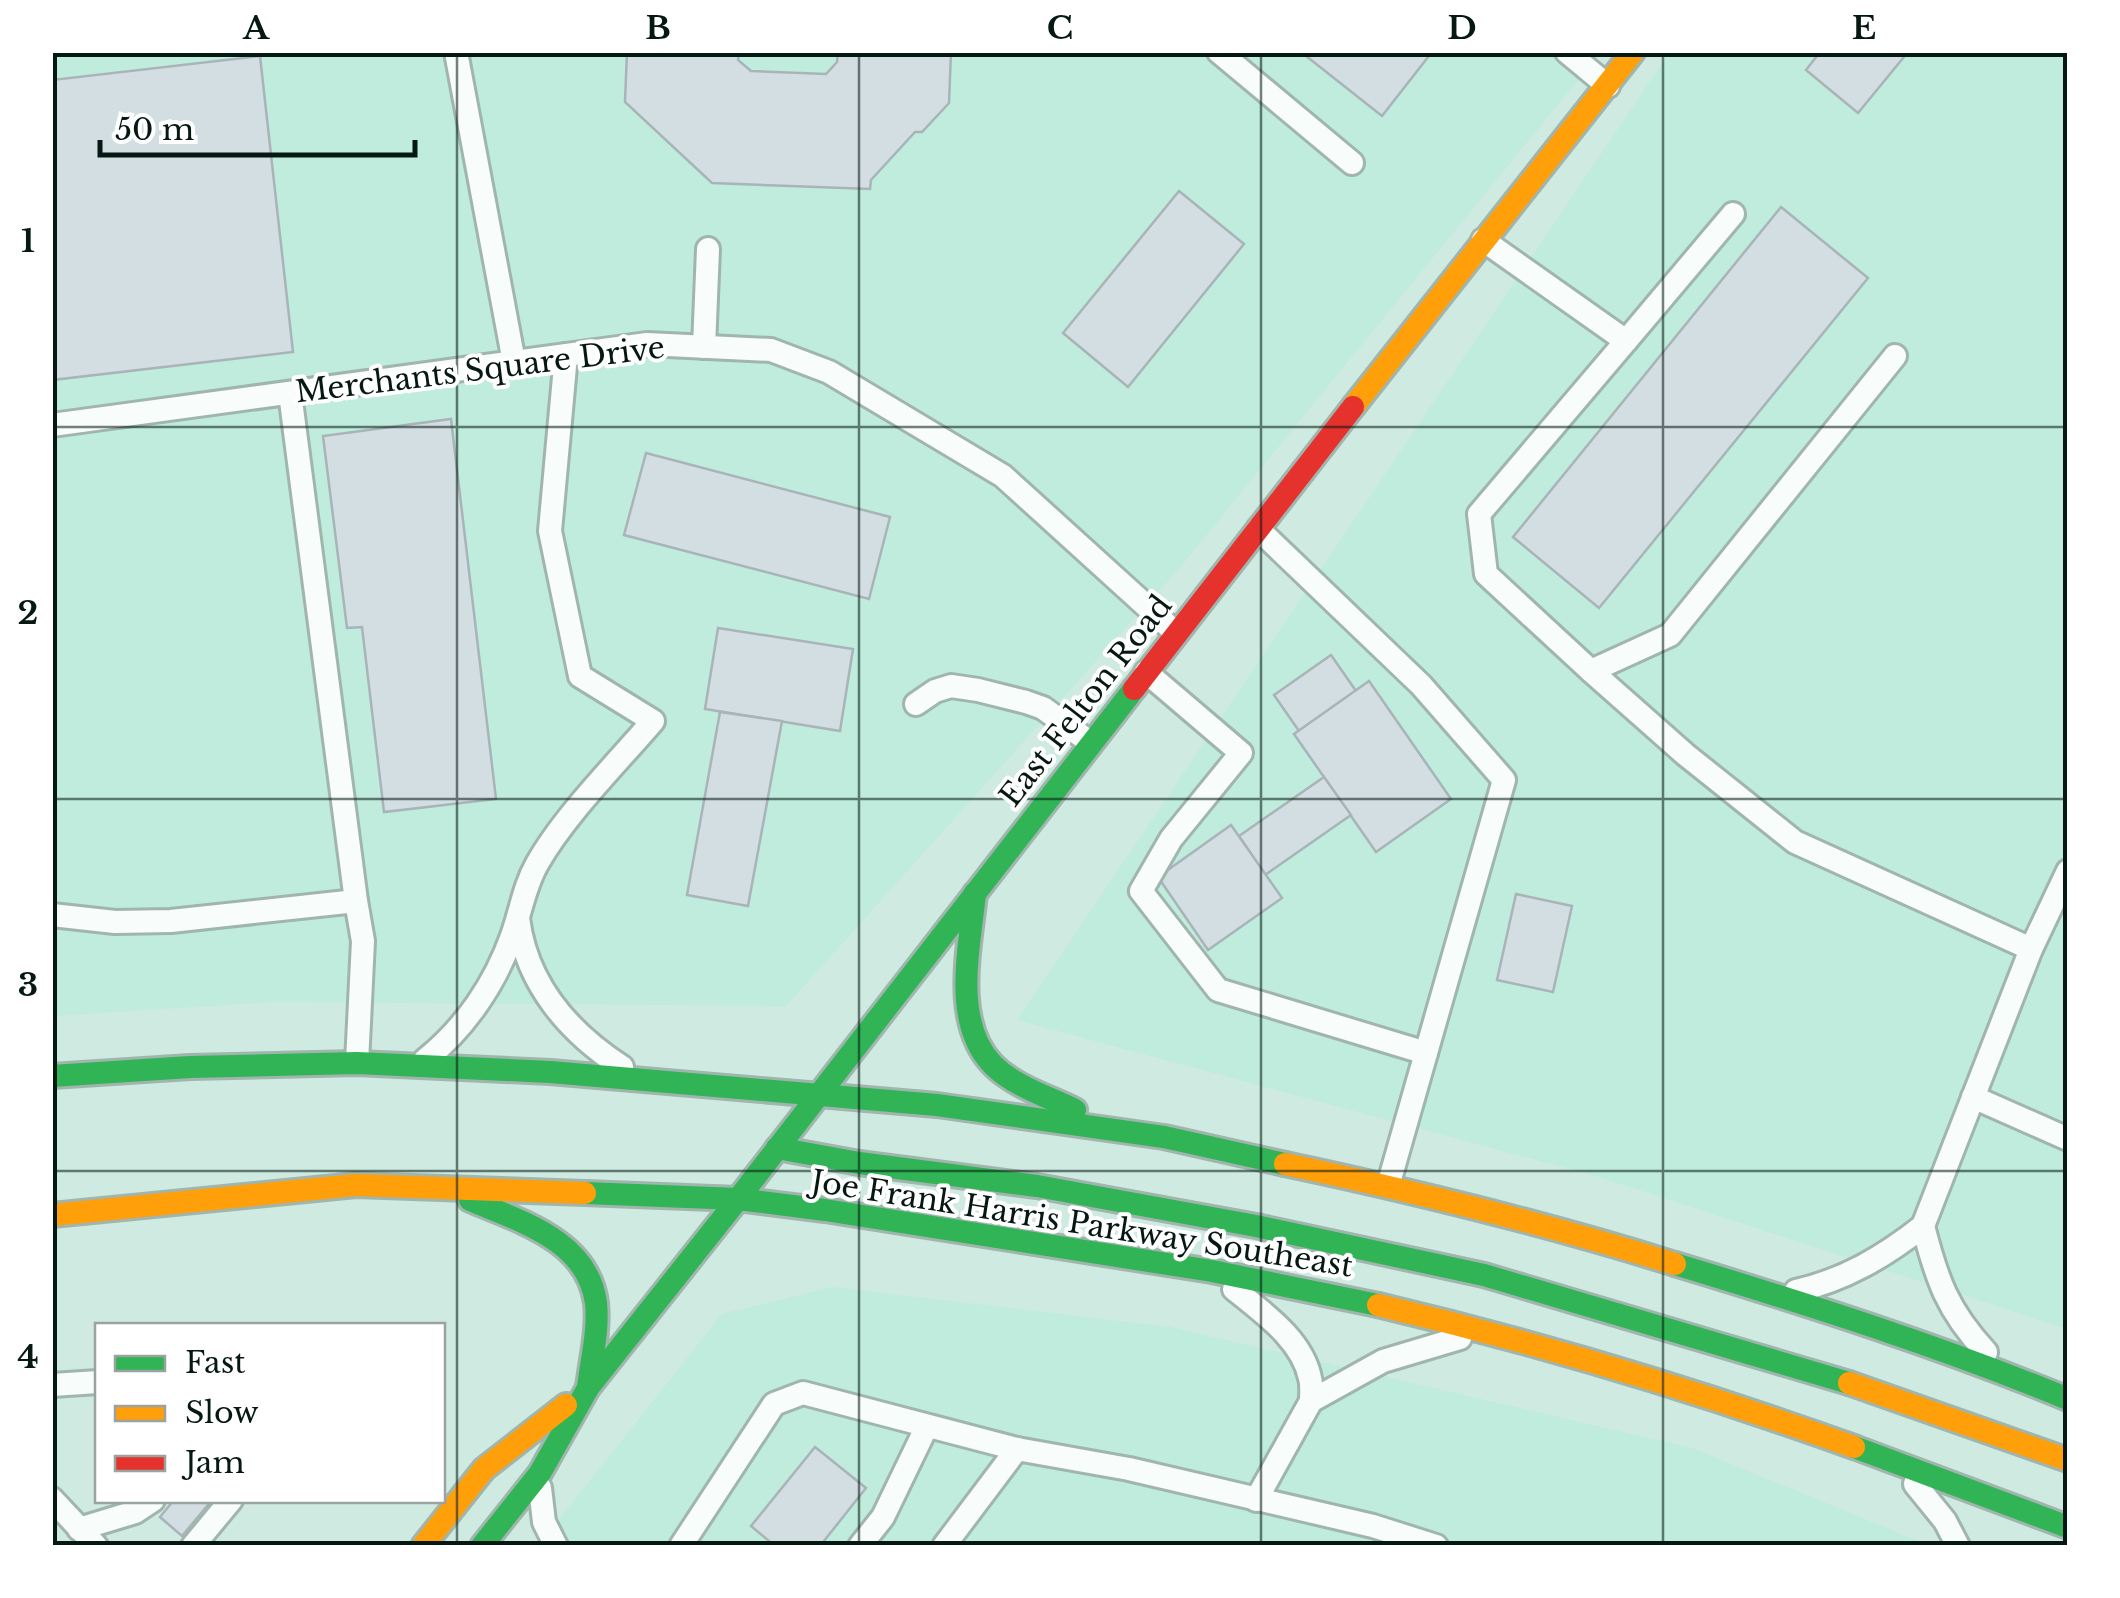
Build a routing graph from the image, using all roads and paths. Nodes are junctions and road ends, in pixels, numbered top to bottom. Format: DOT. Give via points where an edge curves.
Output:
graph roads {
  1 [pos="456,52"];
  2 [pos="1218,52"];
  3 [pos="1567,52"];
  4 [pos="1633,52"];
  5 [pos="1608,86"];
  6 [pos="1352,163"];
  7 [pos="1733,214"];
  8 [pos="1483,240"];
  9 [pos="708,249"];
  10 [pos="1626,340"];
  11 [pos="704,347"];
  12 [pos="566,354"];
  13 [pos="1895,356"];
  14 [pos="514,362"];
  15 [pos="290,393"];
  16 [pos="52,425"];
  17 [pos="1258,529"];
  18 [pos="1176,633"];
  19 [pos="1591,671"];
  20 [pos="1146,672"];
  21 [pos="916,704"];
  22 [pos="1092,743"];
  23 [pos="2068,871"];
  24 [pos="975,892"];
  25 [pos="356,902"];
  26 [pos="52,915"];
  27 [pos="518,918"];
  28 [pos="2031,949"];
  29 [pos="1426,1053"];
  30 [pos="357,1063"];
  31 [pos="419,1066"];
  32 [pos="52,1076"];
  33 [pos="642,1079"];
  34 [pos="819,1093"];
  35 [pos="1973,1097"];
  36 [pos="1118,1131"];
  37 [pos="2068,1139"];
  38 [pos="777,1148"];
  39 [pos="1388,1186"];
  40 [pos="445,1188"];
  41 [pos="738,1199"];
  42 [pos="52,1215"];
  43 [pos="1923,1226"];
  44 [pos="1212,1271"];
  45 [pos="1777,1295"];
  46 [pos="1488,1331"];
  47 [pos="2005,1374"];
  48 [pos="95,1382"];
  49 [pos="52,1385"];
  50 [pos="588,1388"];
  51 [pos="2068,1399"];
  52 [pos="1311,1402"];
  53 [pos="927,1426"];
  54 [pos="1016,1449"];
  55 [pos="2068,1460"];
  56 [pos="1897,1462"];
  57 [pos="484,1469"];
  58 [pos="456,1471"];
  59 [pos="540,1473"];
  60 [pos="52,1499"];
  61 [pos="1256,1500"];
  62 [pos="149,1503"];
  63 [pos="229,1503"];
  64 [pos="2068,1527"];
  65 [pos="79,1529"];
  66 [pos="682,1545"];
  67 [pos="96,1546"];
  68 [pos="193,1546"];
  69 [pos="423,1546"];
  70 [pos="482,1546"];
  71 [pos="556,1546"];
  72 [pos="860,1546"];
  73 [pos="944,1546"];
  74 [pos="1436,1546"];
  75 [pos="1958,1546"];
  1 -- 14 [label="lane"];
  2 -- 6 [label="lane"];
  3 -- 5 [label="lane"];
  4 -- 5 [label="main road, East Felton Road"];
  5 -- 8 [label="main road, East Felton Road"];
  7 -- 10 [label="lane"];
  8 -- 10 [label="lane"];
  8 -- 17 [label="main road, East Felton Road"];
  9 -- 11 [label="lane"];
  10 -- 19 [label="lane" via="1479,514 1486,574"];
  11 -- 12 [label="lane, Merchants Square Drive" via="646,344"];
  11 -- 18 [label="lane, Merchants Square Drive" via="771,350 829,372 1003,476"];
  12 -- 14 [label="lane, Merchants Square Drive"];
  12 -- 27 [label="lane" via="550,531 580,676 653,721 539,859"];
  13 -- 19 [label="lane" via="1670,635"];
  14 -- 15 [label="lane, Merchants Square Drive"];
  15 -- 16 [label="lane, Merchants Square Drive"];
  15 -- 25 [label="lane"];
  17 -- 18 [label="main road, East Felton Road"];
  17 -- 29 [label="lane" via="1421,685 1504,780"];
  18 -- 20 [label="main road, East Felton Road"];
  19 -- 28 [label="lane" via="1796,842"];
  20 -- 22 [label="main road, East Felton Road"];
  20 -- 29 [label="lane" via="1240,754 1171,838 1142,891 1218,990"];
  21 -- 22 [label="lane" via="952,686 978,690 1043,708"];
  22 -- 24 [label="main road, East Felton Road"];
  23 -- 28 [label="lane"];
  24 -- 34 [label="main road, East Felton Road"];
  24 -- 36 [label="main road" via="966,1004 978,1048 1014,1079"];
  25 -- 26 [label="lane" via="170,921"];
  25 -- 30 [label="lane" via="363,941"];
  27 -- 31 [label="lane" via="474,1009"];
  27 -- 33 [label="lane" via="533,973 558,1011"];
  28 -- 35 [label="lane"];
  29 -- 39 [label="lane"];
  30 -- 31 [label="main road"];
  30 -- 32 [label="main road"];
  31 -- 33 [label="main road"];
  33 -- 34 [label="main road"];
  34 -- 36 [label="main road"];
  34 -- 38 [label="main road, East Felton Road"];
  35 -- 37 [label="lane"];
  35 -- 43 [label="lane"];
  36 -- 39 [label="main road"];
  38 -- 41 [label="main road, East Felton Road"];
  38 -- 55 [label="main road" via="1074,1192 1484,1275 1819,1373"];
  39 -- 45 [label="main road" via="1589,1236"];
  40 -- 41 [label="main road, Joe Frank Harris Parkway Southeast"];
  40 -- 42 [label="main road, Joe Frank Harris Parkway Southeast" via="356,1185"];
  40 -- 50 [label="main road" via="569,1248 584,1264 596,1305"];
  41 -- 44 [label="main road, Joe Frank Harris Parkway Southeast"];
  41 -- 50 [label="main road, East Felton Road"];
  43 -- 45 [label="lane" via="1856,1270"];
  43 -- 47 [label="lane" via="1950,1306"];
  44 -- 46 [label="main road, Joe Frank Harris Parkway Southeast"];
  44 -- 52 [label="lane" via="1300,1352"];
  45 -- 47 [label="main road"];
  46 -- 52 [label="lane" via="1383,1360"];
  46 -- 56 [label="main road, Joe Frank Harris Parkway Southeast" via="1620,1368"];
  47 -- 51 [label="main road"];
  48 -- 49 [label="lane"];
  50 -- 57 [label="main road, East Felton Road"];
  50 -- 59 [label="main road, East Felton Road"];
  52 -- 61 [label="lane"];
  53 -- 54 [label="lane"];
  53 -- 66 [label="lane" via="803,1393 774,1404"];
  53 -- 72 [label="lane" via="883,1517"];
  54 -- 61 [label="lane"];
  54 -- 73 [label="lane"];
  56 -- 64 [label="main road, Joe Frank Harris Parkway Southeast"];
  56 -- 75 [label="lane"];
  57 -- 58 [label="lane"];
  57 -- 69 [label="main road, East Felton Road"];
  59 -- 70 [label="main road, East Felton Road"];
  59 -- 71 [label="lane" via="544,1522"];
  60 -- 65 [label="lane"];
  61 -- 74 [label="lane"];
  62 -- 65 [label="lane"];
  63 -- 68 [label="lane"];
  65 -- 67 [label="lane"];
}
